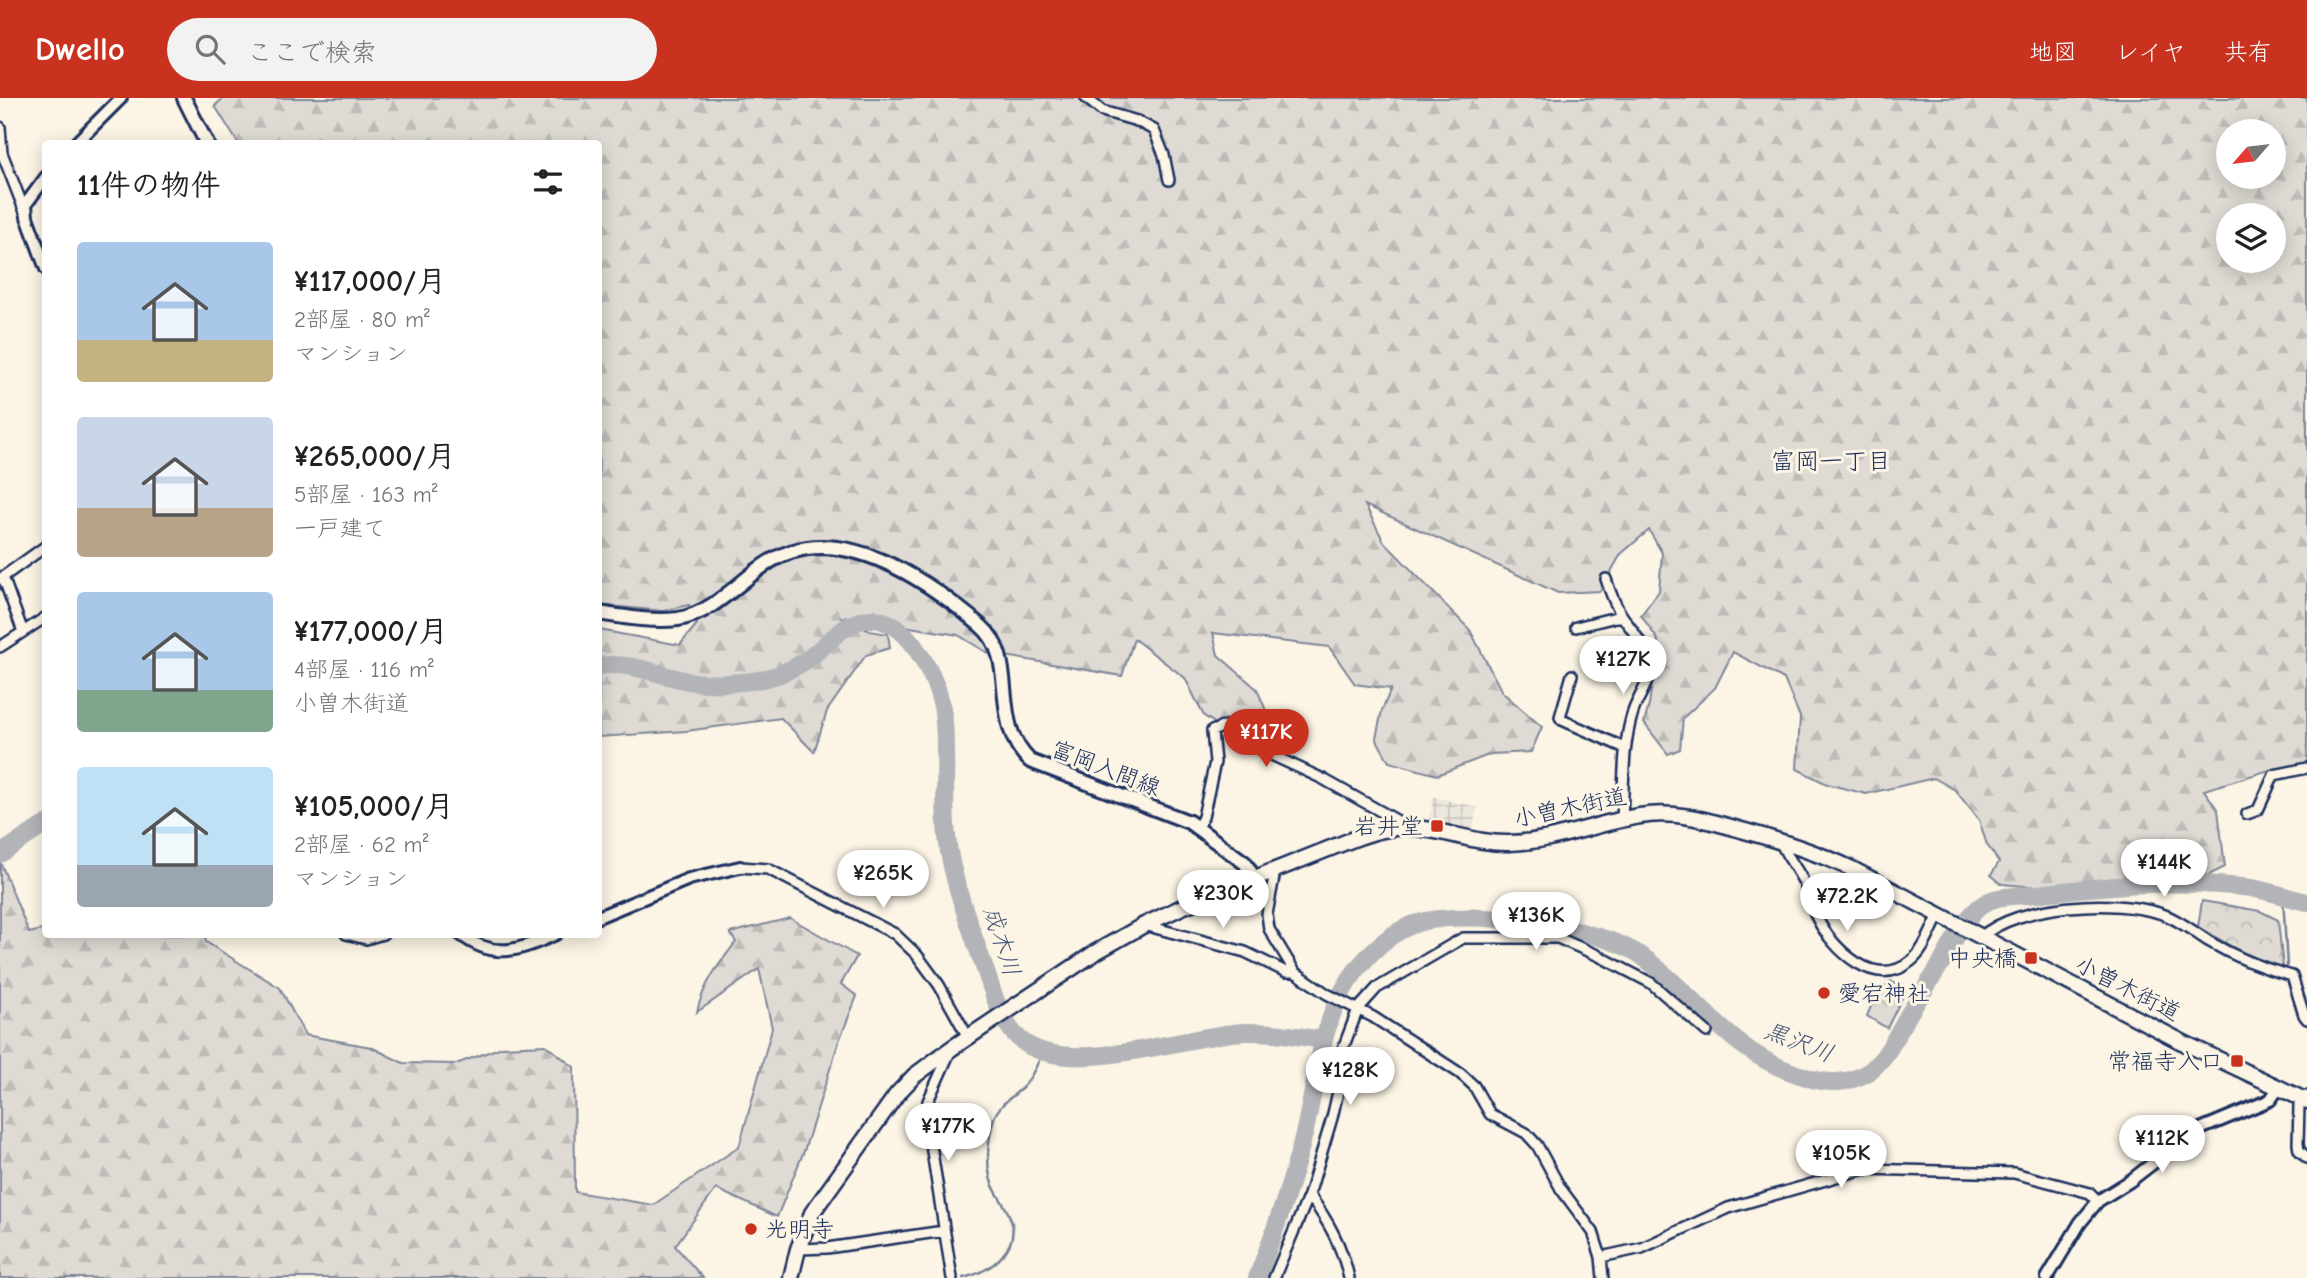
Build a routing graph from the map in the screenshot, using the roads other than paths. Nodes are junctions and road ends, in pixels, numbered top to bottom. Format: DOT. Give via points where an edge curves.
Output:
graph roads {
  1 [pos="121,98"];
  2 [pos="184,98"];
  3 [pos="1086,98"];
  4 [pos="0,127"];
  5 [pos="79,140"];
  6 [pos="205,140"];
  7 [pos="1169,180"];
  8 [pos="42,182"];
  9 [pos="27,217"];
  10 [pos="42,258"];
  11 [pos="42,550"];
  12 [pos="1,578"];
  13 [pos="1606,579"];
  14 [pos="602,614"];
  15 [pos="1623,617"];
  16 [pos="42,620"];
  17 [pos="1576,627"];
  18 [pos="23,632"];
  19 [pos="0,646"];
  20 [pos="1572,675"];
  21 [pos="1625,748"];
  22 [pos="2307,768"];
  23 [pos="2247,814"];
  24 [pos="1622,820"];
  25 [pos="1198,827"];
  26 [pos="1400,828"];
  27 [pos="1780,841"];
  28 [pos="740,867"];
  29 [pos="1272,871"];
  30 [pos="1254,878"];
  31 [pos="602,915"];
  32 [pos="1944,918"];
  33 [pos="1144,925"];
  34 [pos="1979,936"];
  35 [pos="465,938"];
  36 [pos="546,938"];
  37 [pos="1295,972"];
  38 [pos="1358,1009"];
  39 [pos="2307,1019"];
  40 [pos="1707,1032"];
  41 [pos="971,1035"];
  42 [pos="952,1048"];
  43 [pos="2278,1089"];
  44 [pos="2305,1098"];
  45 [pos="2307,1158"];
  46 [pos="1309,1195"];
  47 [pos="2098,1201"];
  48 [pos="944,1231"];
  49 [pos="798,1249"];
  50 [pos="1601,1256"];
  51 [pos="791,1278"];
  52 [pos="952,1278"];
  53 [pos="1273,1278"];
  54 [pos="1349,1278"];
  55 [pos="1603,1278"];
  56 [pos="2047,1278"];
  1 -- 5 [label="street"];
  2 -- 6 [label="main road"];
  3 -- 7 [label="street" via="1102,111 1154,130"];
  4 -- 9 [label="street" via="2,153"];
  8 -- 9 [label="street" via="26,204"];
  9 -- 10 [label="street"];
  11 -- 12 [label="street"];
  12 -- 18 [label="street"];
  13 -- 15 [label="street"];
  14 -- 25 [label="main road, 富岡入間線" via="640,619 691,615 791,551 836,548 883,560 931,588 990,636 999,656 1013,741 1030,761"];
  15 -- 17 [label="street"];
  15 -- 21 [label="street" via="1646,653 1649,668"];
  16 -- 18 [label="street"];
  18 -- 19 [label="street"];
  20 -- 21 [label="street" via="1562,720"];
  21 -- 24 [label="street"];
  22 -- 23 [label="street" via="2274,775 2258,810"];
  24 -- 26 [label="main road, 小曽木街道" via="1506,844"];
  24 -- 27 [label="main road, 小曽木街道" via="1674,814"];
  25 -- 26 [label="street" via="1215,762 1212,731 1225,726 1261,750 1396,820"];
  25 -- 30 [label="main road, 富岡入間線" via="1245,863"];
  26 -- 29 [label="main road, 小曽木街道" via="1366,835"];
  27 -- 32 [label="main road, 小曽木街道" via="1817,852"];
  27 -- 32 [label="street" via="1804,881 1823,928 1845,953 1870,971 1909,963"];
  28 -- 31 [label="street" via="690,880"];
  28 -- 41 [label="street" via="768,869 895,934 918,955"];
  29 -- 30 [label="main road, 小曽木街道"];
  29 -- 37 [label="street" via="1269,929"];
  30 -- 33 [label="main road, 小曽木街道"];
  32 -- 34 [label="main road, 小曽木街道"];
  33 -- 37 [label="street" via="1245,951"];
  33 -- 41 [label="main road, 小曽木街道"];
  34 -- 39 [label="street" via="2040,910 2081,906 2163,914 2251,964 2292,976"];
  34 -- 43 [label="main road, 小曽木街道"];
  35 -- 36 [label="street" via="494,951 518,950"];
  37 -- 38 [label="street"];
  38 -- 40 [label="street" via="1377,988 1462,938 1558,938 1651,983"];
  38 -- 46 [label="street" via="1342,1051 1332,1118"];
  38 -- 50 [label="street" via="1461,1074 1494,1118 1532,1138 1593,1232"];
  41 -- 42 [label="main road, 小曽木街道"];
  42 -- 48 [label="street" via="927,1110"];
  42 -- 49 [label="main road, 小曽木街道" via="897,1094 813,1213"];
  43 -- 44 [label="main road, 小曽木街道"];
  43 -- 47 [label="street" via="2270,1100 2193,1132"];
  44 -- 45 [label="street" via="2298,1115 2298,1144"];
  46 -- 53 [label="street"];
  46 -- 54 [label="street" via="1338,1240"];
  47 -- 50 [label="street" via="2090,1193 2014,1173 1864,1169 1728,1208 1642,1248"];
  47 -- 56 [label="street"];
  48 -- 49 [label="street"];
  48 -- 52 [label="street"];
  49 -- 51 [label="main road, 小曽木街道"];
  50 -- 55 [label="street"];
}
